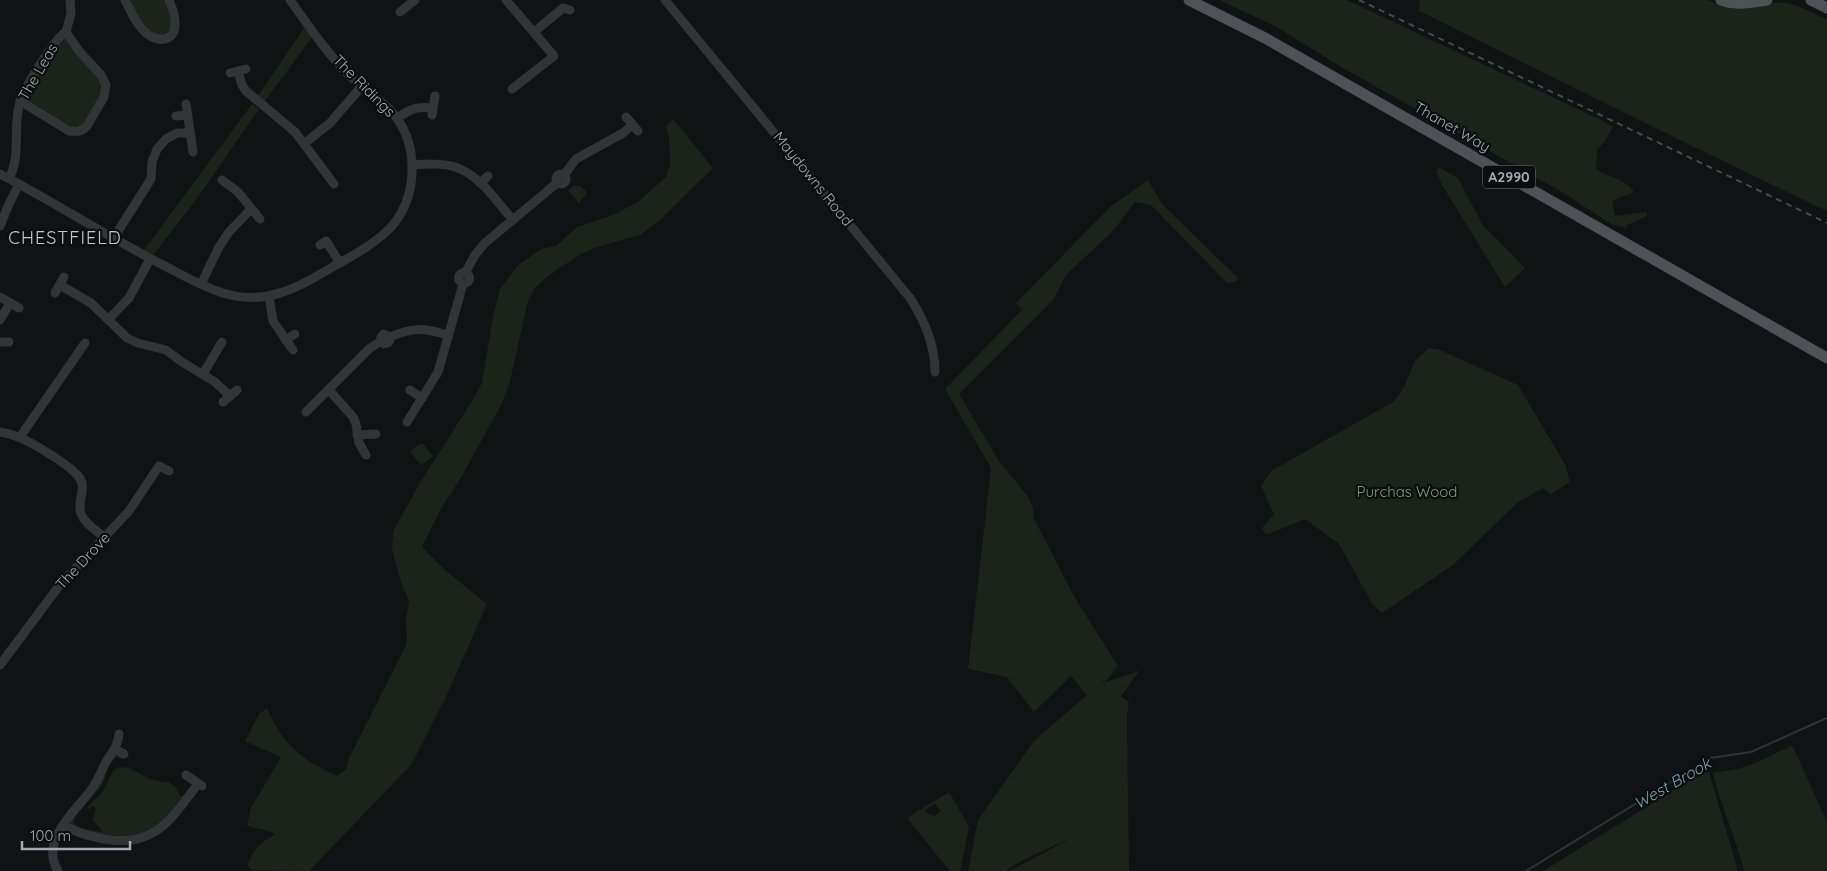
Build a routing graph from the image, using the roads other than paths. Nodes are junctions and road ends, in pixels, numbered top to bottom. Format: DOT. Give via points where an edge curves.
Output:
graph roads {
  1 [pos="70,0"];
  2 [pos="125,0"];
  3 [pos="169,0"];
  4 [pos="290,0"];
  5 [pos="415,0"];
  6 [pos="506,0"];
  7 [pos="665,0"];
  8 [pos="1190,0"];
  9 [pos="1721,0"];
  10 [pos="1767,0"];
  11 [pos="1811,0"];
  12 [pos="1827,8"];
  13 [pos="570,10"];
  14 [pos="400,12"];
  15 [pos="66,32"];
  16 [pos="534,32"];
  17 [pos="238,71"];
  18 [pos="362,86"];
  19 [pos="512,89"];
  20 [pos="435,96"];
  21 [pos="20,101"];
  22 [pos="186,104"];
  23 [pos="187,115"];
  24 [pos="176,116"];
  25 [pos="626,117"];
  26 [pos="397,118"];
  27 [pos="190,132"];
  28 [pos="305,143"];
  29 [pos="193,152"];
  30 [pos="412,164"];
  31 [pos="0,174"];
  32 [pos="488,176"];
  33 [pos="9,178"];
  34 [pos="229,182"];
  35 [pos="480,183"];
  36 [pos="19,184"];
  37 [pos="334,184"];
  38 [pos="252,209"];
  39 [pos="260,219"];
  40 [pos="513,220"];
  41 [pos="0,226"];
  42 [pos="113,239"];
  43 [pos="320,245"];
  44 [pos="150,259"];
  45 [pos="340,263"];
  46 [pos="201,284"];
  47 [pos="60,285"];
  48 [pos="269,296"];
  49 [pos="0,297"];
  50 [pos="10,303"];
  51 [pos="19,308"];
  52 [pos="0,320"];
  53 [pos="108,320"];
  54 [pos="295,334"];
  55 [pos="448,335"];
  56 [pos="285,340"];
  57 [pos="222,342"];
  58 [pos="85,343"];
  59 [pos="293,350"];
  60 [pos="1827,358"];
  61 [pos="935,372"];
  62 [pos="203,374"];
  63 [pos="329,390"];
  64 [pos="410,390"];
  65 [pos="230,396"];
  66 [pos="422,398"];
  67 [pos="306,412"];
  68 [pos="406,422"];
  69 [pos="0,432"];
  70 [pos="376,434"];
  71 [pos="357,435"];
  72 [pos="20,437"];
  73 [pos="366,455"];
  74 [pos="169,471"];
  75 [pos="105,538"];
  76 [pos="0,665"];
  77 [pos="119,734"];
  78 [pos="116,749"];
  79 [pos="124,754"];
  80 [pos="186,775"];
  81 [pos="64,825"];
  82 [pos="58,871"];
  1 -- 15 [label="street, The Leas"];
  2 -- 3 [label="street" via="141,28 152,37 163,40 175,30"];
  4 -- 18 [label="street, The Ridings" via="340,65"];
  5 -- 14 [label="street"];
  6 -- 16 [label="street"];
  7 -- 61 [label="street, Maydowns Road" via="910,298 930,338"];
  8 -- 60 [label="main road, Thanet Way / A2990" via="1266,38"];
  9 -- 10 [label="main road" via="1738,4"];
  11 -- 12 [label="main road"];
  13 -- 16 [label="street" via="563,8"];
  15 -- 21 [label="street, The Leas" via="56,40"];
  15 -- 21 [label="street" via="106,85 104,97 87,126 77,132 70,131"];
  16 -- 19 [label="street" via="554,56"];
  17 -- 28 [label="street" via="246,91 274,108"];
  18 -- 26 [label="street, The Ridings"];
  18 -- 28 [label="street" via="330,123"];
  20 -- 26 [label="street" via="432,112 420,107"];
  21 -- 33 [label="street, The Leas" via="15,158"];
  22 -- 23 [label="street"];
  23 -- 24 [label="street"];
  23 -- 27 [label="street"];
  25 -- 40 [label="street" via="635,128 576,159 564,175 557,176 557,183"];
  26 -- 30 [label="street, The Ridings" via="409,144"];
  27 -- 29 [label="street"];
  27 -- 42 [label="street" via="177,133 157,149 151,179"];
  28 -- 37 [label="street"];
  30 -- 35 [label="street" via="454,167"];
  30 -- 45 [label="street, The Ridings" via="406,201 392,225 371,244"];
  31 -- 33 [label="street, The Ridings"];
  32 -- 35 [label="street"];
  33 -- 36 [label="street, The Ridings"];
  34 -- 38 [label="street"];
  35 -- 40 [label="street"];
  36 -- 41 [label="street"];
  36 -- 42 [label="street, The Ridings"];
  38 -- 39 [label="street"];
  38 -- 46 [label="street" via="229,232"];
  40 -- 55 [label="street" via="485,243 465,273 458,277 462,284"];
  42 -- 44 [label="street, The Ridings"];
  43 -- 45 [label="street" via="326,242"];
  44 -- 46 [label="street, The Ridings"];
  44 -- 53 [label="street" via="129,298"];
  45 -- 48 [label="street, The Ridings" via="293,289"];
  46 -- 48 [label="street, The Ridings" via="238,296"];
  47 -- 53 [label="street" via="91,303"];
  48 -- 56 [label="street" via="274,321"];
  49 -- 50 [label="street"];
  50 -- 51 [label="street"];
  50 -- 52 [label="street"];
  53 -- 62 [label="street" via="127,338 166,350"];
  54 -- 56 [label="street"];
  55 -- 63 [label="street" via="422,328 390,337 388,343 381,341"];
  55 -- 66 [label="street" via="438,372"];
  56 -- 59 [label="street"];
  57 -- 62 [label="street" via="221,353"];
  58 -- 72 [label="street"];
  62 -- 65 [label="street" via="223,387"];
  63 -- 67 [label="street"];
  63 -- 71 [label="street" via="353,417"];
  64 -- 66 [label="street"];
  66 -- 68 [label="street"];
  69 -- 72 [label="street"];
  70 -- 71 [label="street"];
  71 -- 73 [label="street"];
  72 -- 75 [label="street" via="62,462 79,477 84,490 81,514"];
  74 -- 75 [label="street, The Drove" via="159,466 129,511"];
  75 -- 76 [label="street, The Drove" via="59,586"];
  77 -- 78 [label="street"];
  78 -- 79 [label="street"];
  78 -- 81 [label="street" via="91,791"];
  80 -- 81 [label="street" via="200,785 164,827 149,836 119,841 73,831"];
  81 -- 82 [label="street" via="54,845"];
}
